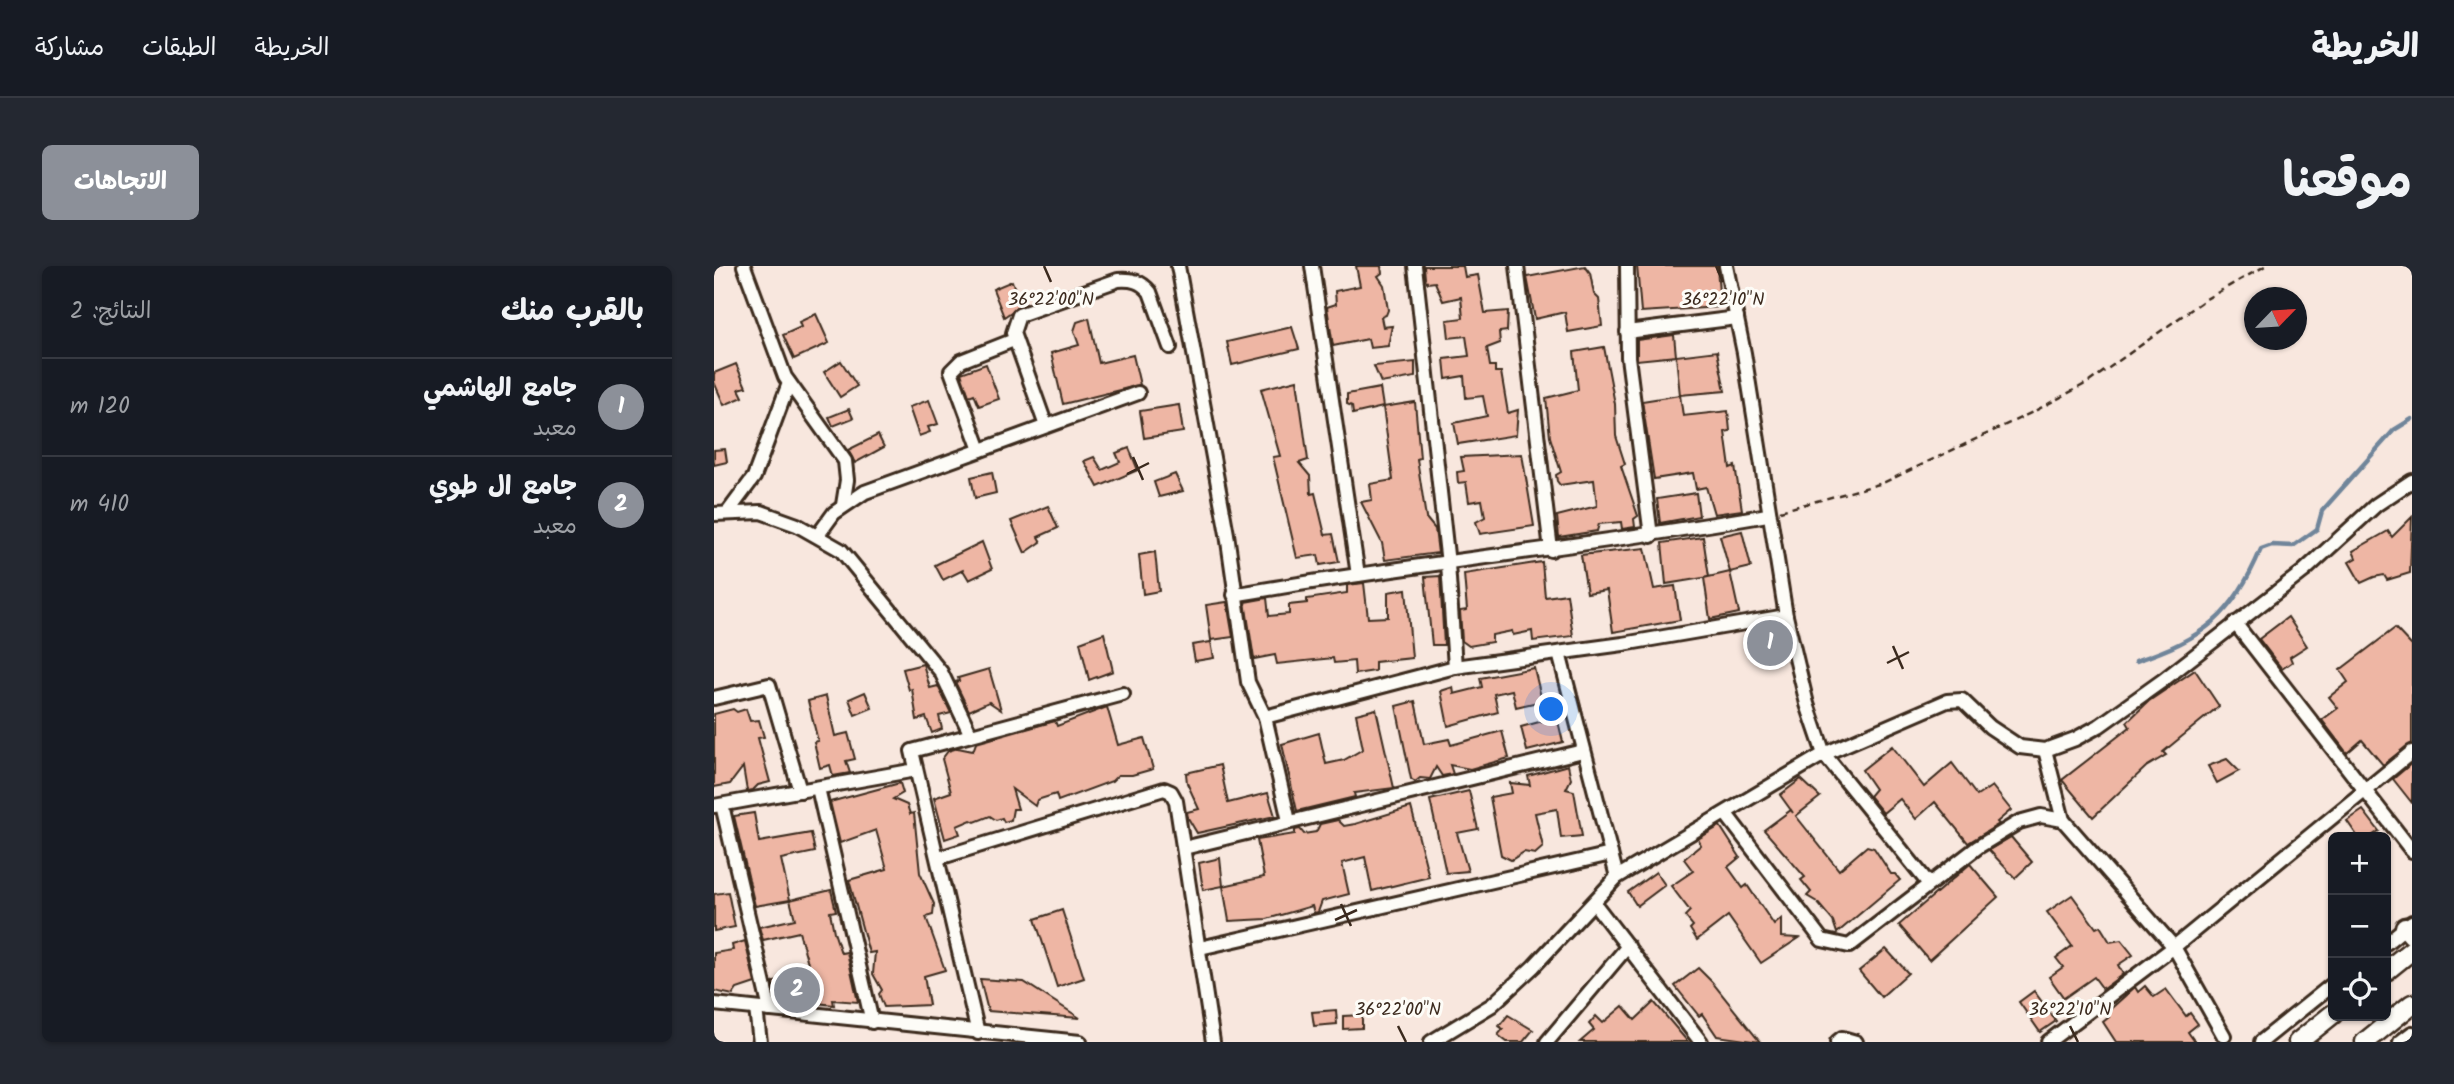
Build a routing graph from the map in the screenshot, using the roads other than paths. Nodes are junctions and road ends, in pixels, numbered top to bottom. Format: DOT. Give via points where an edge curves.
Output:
graph roads {
  1 [pos="744,266"];
  2 [pos="1178,266"];
  3 [pos="1312,266"];
  4 [pos="1415,266"];
  5 [pos="1517,266"];
  6 [pos="1626,266"];
  7 [pos="1726,266"];
  8 [pos="1737,318"];
  9 [pos="1627,332"];
  10 [pos="1014,340"];
  11 [pos="1170,348"];
  12 [pos="789,383"];
  13 [pos="1138,393"];
  14 [pos="1046,426"];
  15 [pos="980,450"];
  16 [pos="2412,481"];
  17 [pos="843,505"];
  18 [pos="728,512"];
  19 [pos="714,514"];
  20 [pos="1767,515"];
  21 [pos="818,535"];
  22 [pos="1651,536"];
  23 [pos="1551,550"];
  24 [pos="1448,564"];
  25 [pos="1357,575"];
  26 [pos="1234,595"];
  27 [pos="1786,616"];
  28 [pos="2235,623"];
  29 [pos="1559,653"];
  30 [pos="1455,667"];
  31 [pos="1123,694"];
  32 [pos="714,698"];
  33 [pos="1265,717"];
  34 [pos="970,733"];
  35 [pos="2045,750"];
  36 [pos="1583,751"];
  37 [pos="2412,752"];
  38 [pos="1824,754"];
  39 [pos="916,770"];
  40 [pos="818,788"];
  41 [pos="800,791"];
  42 [pos="2364,791"];
  43 [pos="718,806"];
  44 [pos="1726,814"];
  45 [pos="2063,820"];
  46 [pos="1289,821"];
  47 [pos="1184,848"];
  48 [pos="2412,851"];
  49 [pos="1611,854"];
  50 [pos="939,858"];
  51 [pos="1617,877"];
  52 [pos="1929,884"];
  53 [pos="1594,903"];
  54 [pos="2410,928"];
  55 [pos="2391,940"];
  56 [pos="1628,946"];
  57 [pos="2174,947"];
  58 [pos="1200,948"];
  59 [pos="2412,950"];
  60 [pos="2391,967"];
  61 [pos="2328,988"];
  62 [pos="714,1004"];
  63 [pos="2412,1004"];
  64 [pos="755,1009"];
  65 [pos="770,1010"];
  66 [pos="2328,1018"];
  67 [pos="872,1022"];
  68 [pos="2412,1032"];
  69 [pos="978,1033"];
  70 [pos="2224,1037"];
  71 [pos="1005,1039"];
  72 [pos="760,1042"];
  73 [pos="1080,1042"];
  74 [pos="1213,1042"];
  75 [pos="1431,1042"];
  76 [pos="1547,1042"];
  77 [pos="1701,1042"];
  78 [pos="1837,1042"];
  79 [pos="1856,1042"];
  80 [pos="2048,1042"];
  81 [pos="2261,1042"];
  82 [pos="2298,1042"];
  83 [pos="2365,1042"];
  84 [pos="2400,1042"];
  1 -- 12 [label="street" via="761,320"];
  2 -- 26 [label="street"];
  3 -- 25 [label="street"];
  4 -- 24 [label="street"];
  5 -- 23 [label="street"];
  6 -- 9 [label="street"];
  7 -- 8 [label="street"];
  8 -- 9 [label="street"];
  8 -- 20 [label="street"];
  9 -- 22 [label="street"];
  10 -- 11 [label="street" via="1012,327 1019,315 1129,280 1150,292"];
  10 -- 14 [label="street"];
  10 -- 15 [label="street" via="961,361 951,371"];
  12 -- 17 [label="street" via="845,461 848,480"];
  12 -- 18 [label="street" via="754,477"];
  13 -- 14 [label="street"];
  14 -- 15 [label="street"];
  15 -- 17 [label="street" via="865,492"];
  16 -- 28 [label="street" via="2376,505 2304,571"];
  17 -- 21 [label="street"];
  18 -- 19 [label="street"];
  18 -- 21 [label="street" via="761,512"];
  20 -- 22 [label="street"];
  20 -- 27 [label="street"];
  21 -- 34 [label="street" via="841,550 913,635 941,672"];
  22 -- 23 [label="street"];
  23 -- 24 [label="street"];
  24 -- 25 [label="street"];
  24 -- 30 [label="street"];
  25 -- 26 [label="street"];
  26 -- 33 [label="street" via="1248,682"];
  27 -- 29 [label="street"];
  27 -- 38 [label="street"];
  28 -- 35 [label="street" via="2099,726"];
  28 -- 42 [label="street"];
  29 -- 30 [label="street"];
  29 -- 36 [label="street"];
  30 -- 33 [label="street"];
  31 -- 34 [label="street"];
  32 -- 41 [label="street" via="769,685"];
  33 -- 46 [label="street"];
  34 -- 39 [label="street" via="912,751"];
  35 -- 38 [label="street" via="2020,747 1962,700 1947,701"];
  35 -- 45 [label="street"];
  36 -- 46 [label="street"];
  36 -- 49 [label="street"];
  37 -- 42 [label="street"];
  38 -- 44 [label="street"];
  38 -- 52 [label="street"];
  39 -- 40 [label="street"];
  39 -- 50 [label="street"];
  40 -- 41 [label="street"];
  40 -- 67 [label="street"];
  41 -- 43 [label="street"];
  42 -- 48 [label="street"];
  42 -- 57 [label="street"];
  43 -- 65 [label="street"];
  44 -- 51 [label="street"];
  44 -- 52 [label="street" via="1822,940 1834,945 1849,946"];
  45 -- 52 [label="street" via="2041,816 2019,822"];
  45 -- 57 [label="street"];
  46 -- 47 [label="street"];
  47 -- 50 [label="street" via="1176,800 1164,789"];
  47 -- 58 [label="street"];
  49 -- 51 [label="street"];
  49 -- 58 [label="street"];
  50 -- 69 [label="street"];
  51 -- 53 [label="street"];
  53 -- 56 [label="street"];
  53 -- 75 [label="street" via="1492,1005"];
  54 -- 55 [label="street"];
  56 -- 76 [label="street"];
  56 -- 77 [label="street"];
  57 -- 70 [label="street"];
  57 -- 80 [label="street"];
  58 -- 74 [label="street"];
  59 -- 60 [label="main road"];
  61 -- 81 [label="street"];
  62 -- 64 [label="street"];
  63 -- 83 [label="main road"];
  64 -- 65 [label="street"];
  64 -- 72 [label="street"];
  65 -- 67 [label="street"];
  66 -- 82 [label="main road"];
  67 -- 69 [label="street"];
  68 -- 84 [label="street"];
  69 -- 71 [label="street"];
  71 -- 73 [label="street"];
  78 -- 79 [label="street" via="1842,1038"];
}
